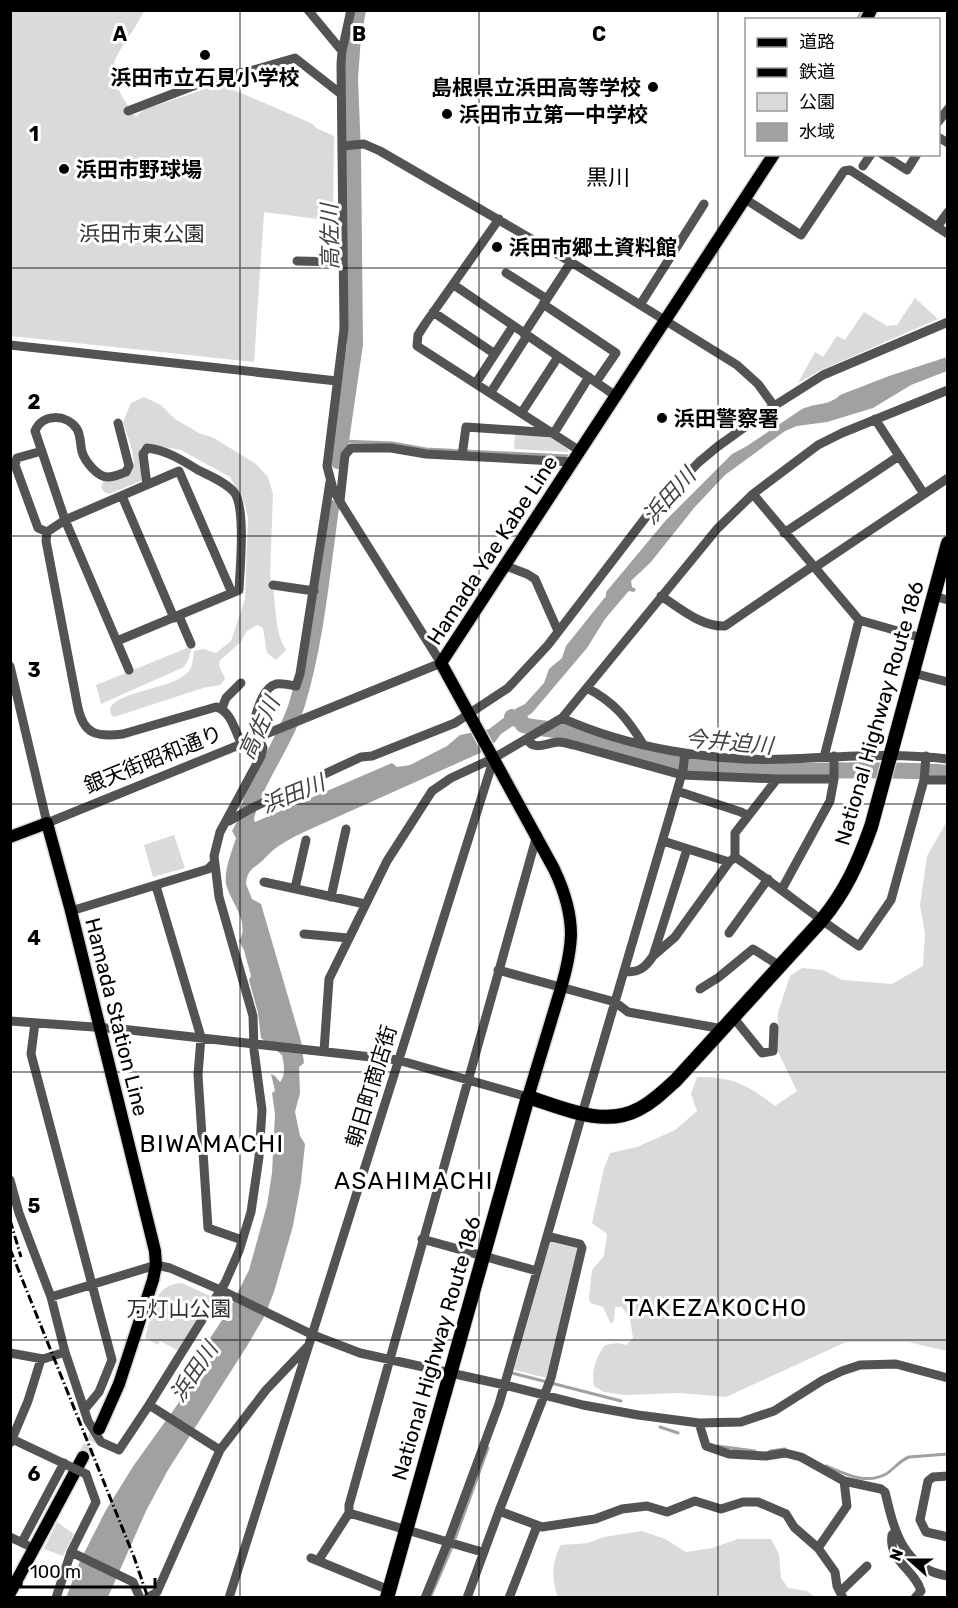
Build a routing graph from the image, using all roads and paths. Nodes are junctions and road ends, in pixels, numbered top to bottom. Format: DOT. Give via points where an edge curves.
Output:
graph roads {
  1 [pos="308,10"];
  2 [pos="351,10"];
  3 [pos="342,51"];
  4 [pos="341,94"];
  5 [pos="128,111"];
  6 [pos="344,146"];
  7 [pos="773,156"];
  8 [pos="870,156"];
  9 [pos="885,156"];
  10 [pos="916,156"];
  11 [pos="863,166"];
  12 [pos="745,199"];
  13 [pos="704,204"];
  14 [pos="948,212"];
  15 [pos="499,219"];
  16 [pos="937,227"];
  17 [pos="948,234"];
  18 [pos="297,261"];
  19 [pos="343,262"];
  20 [pos="571,262"];
  21 [pos="506,273"];
  22 [pos="454,285"];
  23 [pos="545,302"];
  24 [pos="640,305"];
  25 [pos="433,312"];
  26 [pos="666,321"];
  27 [pos="948,322"];
  28 [pos="513,326"];
  29 [pos="526,335"];
  30 [pos="10,345"];
  31 [pos="495,354"];
  32 [pos="558,357"];
  33 [pos="592,380"];
  34 [pos="337,381"];
  35 [pos="476,382"];
  36 [pos="948,390"];
  37 [pos="491,392"];
  38 [pos="616,396"];
  39 [pos="774,406"];
  40 [pos="522,412"];
  41 [pos="875,419"];
  42 [pos="118,423"];
  43 [pos="554,433"];
  44 [pos="42,451"];
  45 [pos="462,452"];
  46 [pos="577,456"];
  47 [pos="899,456"];
  48 [pos="191,465"];
  49 [pos="179,471"];
  50 [pos="948,478"];
  51 [pos="330,482"];
  52 [pos="147,485"];
  53 [pos="753,494"];
  54 [pos="924,494"];
  55 [pos="122,496"];
  56 [pos="339,501"];
  57 [pos="65,520"];
  58 [pos="47,532"];
  59 [pos="784,533"];
  60 [pos="948,543"];
  61 [pos="506,566"];
  62 [pos="813,567"];
  63 [pos="273,585"];
  64 [pos="314,591"];
  65 [pos="232,593"];
  66 [pos="661,596"];
  67 [pos="933,596"];
  68 [pos="948,600"];
  69 [pos="177,617"];
  70 [pos="859,620"];
  71 [pos="558,631"];
  72 [pos="921,638"];
  73 [pos="117,641"];
  74 [pos="191,644"];
  75 [pos="441,663"];
  76 [pos="10,666"];
  77 [pos="129,670"];
  78 [pos="913,673"];
  79 [pos="948,682"];
  80 [pos="242,683"];
  81 [pos="587,688"];
  82 [pos="222,708"];
  83 [pos="470,715"];
  84 [pos="562,718"];
  85 [pos="259,736"];
  86 [pos="527,739"];
  87 [pos="242,743"];
  88 [pos="643,744"];
  89 [pos="685,754"];
  90 [pos="493,756"];
  91 [pos="830,758"];
  92 [pos="890,758"];
  93 [pos="925,759"];
  94 [pos="948,759"];
  95 [pos="683,772"];
  96 [pos="834,777"];
  97 [pos="924,778"];
  98 [pos="777,779"];
  99 [pos="948,780"];
  100 [pos="677,791"];
  101 [pos="748,816"];
  102 [pos="226,822"];
  103 [pos="46,823"];
  104 [pos="346,829"];
  105 [pos="537,835"];
  106 [pos="10,837"];
  107 [pos="306,840"];
  108 [pos="663,841"];
  109 [pos="687,849"];
  110 [pos="732,859"];
  111 [pos="214,863"];
  112 [pos="768,879"];
  113 [pos="264,882"];
  114 [pos="156,886"];
  115 [pos="295,888"];
  116 [pos="782,889"];
  117 [pos="331,897"];
  118 [pos="365,904"];
  119 [pos="71,911"];
  120 [pos="821,921"];
  121 [pos="729,933"];
  122 [pos="304,934"];
  123 [pos="348,938"];
  124 [pos="653,956"];
  125 [pos="780,966"];
  126 [pos="498,970"];
  127 [pos="624,970"];
  128 [pos="561,987"];
  129 [pos="700,989"];
  130 [pos="615,1002"];
  131 [pos="733,1017"];
  132 [pos="10,1021"];
  133 [pos="35,1023"];
  134 [pos="98,1028"];
  135 [pos="774,1028"];
  136 [pos="723,1029"];
  137 [pos="201,1037"];
  138 [pos="257,1044"];
  139 [pos="324,1051"];
  140 [pos="398,1059"];
  141 [pos="467,1078"];
  142 [pos="528,1097"];
  143 [pos="582,1114"];
  144 [pos="10,1180"];
  145 [pos="547,1236"];
  146 [pos="422,1239"];
  147 [pos="242,1240"];
  148 [pos="484,1256"];
  149 [pos="156,1264"];
  150 [pos="537,1271"];
  151 [pos="92,1284"];
  152 [pos="223,1291"];
  153 [pos="51,1297"];
  154 [pos="313,1335"];
  155 [pos="309,1346"];
  156 [pos="65,1352"];
  157 [pos="10,1353"];
  158 [pos="41,1359"];
  159 [pos="388,1360"];
  160 [pos="451,1374"];
  161 [pos="948,1378"];
  162 [pos="505,1385"];
  163 [pos="545,1395"];
  164 [pos="151,1406"];
  165 [pos="85,1408"];
  166 [pos="699,1423"];
  167 [pos="99,1429"];
  168 [pos="11,1441"];
  169 [pos="220,1450"];
  170 [pos="83,1457"];
  171 [pos="66,1464"];
  172 [pos="948,1476"];
  173 [pos="844,1481"];
  174 [pos="499,1511"];
  175 [pos="349,1513"];
  176 [pos="537,1526"];
  177 [pos="406,1530"];
  178 [pos="896,1531"];
  179 [pos="10,1537"];
  180 [pos="948,1537"];
  181 [pos="22,1542"];
  182 [pos="448,1542"];
  183 [pos="34,1548"];
  184 [pos="818,1548"];
  185 [pos="483,1551"];
  186 [pos="73,1553"];
  187 [pos="867,1566"];
  188 [pos="948,1576"];
  189 [pos="10,1593"];
  190 [pos="388,1594"];
  191 [pos="842,1595"];
  192 [pos="56,1598"];
  193 [pos="140,1598"];
  194 [pos="147,1598"];
  195 [pos="230,1598"];
  196 [pos="424,1598"];
  197 [pos="467,1598"];
  198 [pos="509,1598"];
  199 [pos="915,1598"];
  1 -- 3 [label="street"];
  2 -- 3 [label="street"];
  3 -- 4 [label="street"];
  4 -- 5 [label="street" via="295,58 214,78"];
  4 -- 6 [label="street"];
  6 -- 15 [label="street" via="364,144 380,151"];
  6 -- 19 [label="street"];
  7 -- 12 [label="main road, Hamada Yae Kabe Line"];
  8 -- 11 [label="street"];
  9 -- 10 [label="street" via="907,170"];
  12 -- 16 [label="street" via="801,235 844,171 850,170"];
  12 -- 26 [label="main road, Hamada Yae Kabe Line"];
  13 -- 24 [label="street"];
  14 -- 16 [label="street"];
  15 -- 20 [label="street"];
  15 -- 22 [label="street"];
  16 -- 17 [label="street"];
  18 -- 19 [label="street"];
  19 -- 34 [label="street" via="343,349"];
  20 -- 23 [label="street"];
  20 -- 24 [label="street"];
  21 -- 23 [label="street"];
  22 -- 25 [label="street"];
  22 -- 28 [label="street"];
  23 -- 29 [label="street"];
  23 -- 33 [label="street" via="616,353"];
  24 -- 26 [label="street"];
  25 -- 31 [label="street"];
  25 -- 35 [label="street" via="418,336 417,346"];
  26 -- 38 [label="main road, Hamada Yae Kabe Line"];
  26 -- 39 [label="street" via="746,373"];
  27 -- 39 [label="street" via="823,375"];
  28 -- 29 [label="street"];
  28 -- 31 [label="street"];
  29 -- 32 [label="street"];
  29 -- 37 [label="street"];
  30 -- 34 [label="street"];
  31 -- 35 [label="street"];
  32 -- 33 [label="street"];
  32 -- 40 [label="street"];
  33 -- 38 [label="street"];
  33 -- 43 [label="street"];
  34 -- 51 [label="street" via="327,465"];
  35 -- 37 [label="street"];
  36 -- 41 [label="street"];
  37 -- 40 [label="street"];
  38 -- 46 [label="main road, Hamada Yae Kabe Line"];
  39 -- 71 [label="street" via="717,447 674,488 633,533"];
  40 -- 43 [label="street"];
  41 -- 47 [label="street"];
  41 -- 53 [label="street" via="818,445"];
  42 -- 44 [label="street" via="128,458 126,472 109,477 99,474 85,459 76,429 62,418 49,418 38,424 35,431"];
  43 -- 45 [label="street" via="466,427"];
  43 -- 46 [label="street"];
  44 -- 57 [label="street"];
  44 -- 58 [label="street" via="17,458 15,465 38,528"];
  45 -- 46 [label="street"];
  45 -- 56 [label="street" via="348,449"];
  46 -- 61 [label="main road, Hamada Yae Kabe Line"];
  47 -- 54 [label="street"];
  47 -- 59 [label="street"];
  48 -- 49 [label="street"];
  48 -- 52 [label="street" via="147,448 143,453"];
  48 -- 65 [label="street" via="232,490 240,504 239,590"];
  49 -- 52 [label="street"];
  49 -- 65 [label="street"];
  50 -- 54 [label="street"];
  51 -- 56 [label="street"];
  51 -- 64 [label="street"];
  52 -- 55 [label="street"];
  53 -- 59 [label="street"];
  53 -- 66 [label="street" via="717,529"];
  54 -- 62 [label="street"];
  55 -- 57 [label="street"];
  55 -- 69 [label="street"];
  56 -- 75 [label="street"];
  57 -- 58 [label="street"];
  57 -- 73 [label="street"];
  58 -- 82 [label="street" via="80,719 86,729 109,736 123,734"];
  59 -- 62 [label="street"];
  60 -- 67 [label="highway, National Highway Route 186"];
  61 -- 71 [label="street" via="535,579"];
  61 -- 75 [label="main road, Hamada Yae Kabe Line"];
  62 -- 66 [label="street" via="725,626 699,620"];
  62 -- 70 [label="street"];
  63 -- 64 [label="street"];
  64 -- 85 [label="street" via="296,686 278,684 269,689 253,724"];
  65 -- 69 [label="street"];
  66 -- 81 [label="street"];
  67 -- 68 [label="street"];
  67 -- 72 [label="highway, National Highway Route 186"];
  69 -- 73 [label="street"];
  69 -- 74 [label="street"];
  70 -- 72 [label="street"];
  70 -- 91 [label="street"];
  71 -- 83 [label="street" via="508,688"];
  72 -- 78 [label="highway, National Highway Route 186"];
  73 -- 77 [label="street"];
  75 -- 83 [label="main road, Hamada Yae Kabe Line"];
  75 -- 85 [label="street, 銀天街昭和通り"];
  76 -- 103 [label="street"];
  78 -- 79 [label="street"];
  78 -- 92 [label="highway, National Highway Route 186"];
  80 -- 82 [label="street" via="226,698"];
  81 -- 84 [label="street"];
  81 -- 88 [label="street" via="623,714"];
  82 -- 87 [label="street"];
  83 -- 90 [label="main road, Hamada Yae Kabe Line"];
  83 -- 102 [label="street" via="434,733 361,757"];
  84 -- 86 [label="street"];
  84 -- 88 [label="street"];
  85 -- 87 [label="street, 銀天街昭和通り"];
  85 -- 102 [label="street" via="261,756"];
  86 -- 90 [label="street"];
  86 -- 95 [label="street" via="535,746 564,742"];
  87 -- 103 [label="street, 銀天街昭和通り"];
  88 -- 89 [label="street"];
  89 -- 91 [label="street"];
  89 -- 95 [label="street"];
  90 -- 105 [label="main road, Hamada Yae Kabe Line"];
  90 -- 118 [label="street" via="432,791 387,861"];
  90 -- 140 [label="street, 朝日町商店街"];
  91 -- 92 [label="street"];
  91 -- 96 [label="street"];
  92 -- 93 [label="street"];
  92 -- 120 [label="highway, National Highway Route 186" via="858,864 842,895"];
  93 -- 94 [label="street"];
  93 -- 97 [label="street"];
  95 -- 98 [label="street"];
  95 -- 100 [label="street"];
  96 -- 98 [label="street"];
  96 -- 116 [label="street" via="830,801"];
  97 -- 99 [label="street"];
  97 -- 120 [label="street" via="891,900 864,939 859,945"];
  98 -- 101 [label="street"];
  100 -- 101 [label="street"];
  100 -- 108 [label="street"];
  101 -- 110 [label="street" via="735,832"];
  102 -- 111 [label="street"];
  103 -- 106 [label="main road"];
  103 -- 119 [label="main road, Hamada Station Line"];
  104 -- 117 [label="street"];
  105 -- 126 [label="street"];
  105 -- 128 [label="main road, Hamada Yae Kabe Line" via="562,886 570,917 570,948"];
  107 -- 115 [label="street"];
  108 -- 109 [label="street"];
  108 -- 127 [label="street"];
  109 -- 110 [label="street"];
  109 -- 124 [label="street"];
  110 -- 112 [label="street"];
  110 -- 124 [label="street" via="675,937"];
  111 -- 114 [label="street" via="208,869"];
  111 -- 138 [label="street" via="219,897 252,1008"];
  112 -- 116 [label="street"];
  112 -- 121 [label="street"];
  113 -- 115 [label="street"];
  114 -- 119 [label="street"];
  114 -- 137 [label="street"];
  115 -- 117 [label="street"];
  116 -- 120 [label="street"];
  117 -- 118 [label="street"];
  118 -- 123 [label="street"];
  119 -- 134 [label="main road, Hamada Station Line"];
  120 -- 125 [label="highway, National Highway Route 186"];
  122 -- 123 [label="street"];
  123 -- 139 [label="street" via="329,979"];
  124 -- 127 [label="street" via="644,968"];
  125 -- 129 [label="street" via="753,949"];
  125 -- 131 [label="highway, National Highway Route 186"];
  126 -- 128 [label="street"];
  126 -- 141 [label="street"];
  127 -- 130 [label="street"];
  128 -- 130 [label="street"];
  128 -- 142 [label="main road, Hamada Yae Kabe Line"];
  130 -- 136 [label="street" via="628,1012"];
  130 -- 143 [label="street"];
  131 -- 135 [label="street" via="762,1053 773,1051"];
  131 -- 136 [label="highway, National Highway Route 186"];
  132 -- 133 [label="street"];
  133 -- 134 [label="street"];
  133 -- 151 [label="street" via="31,1054"];
  134 -- 137 [label="street"];
  134 -- 149 [label="main road, Hamada Station Line"];
  136 -- 143 [label="highway, National Highway Route 186" via="676,1080 638,1110 621,1116"];
  137 -- 138 [label="street"];
  137 -- 147 [label="street" via="198,1075 208,1228"];
  138 -- 139 [label="street"];
  138 -- 147 [label="street" via="262,1110 256,1180"];
  139 -- 140 [label="street"];
  140 -- 141 [label="street"];
  140 -- 154 [label="street, 朝日町商店街"];
  141 -- 142 [label="street"];
  141 -- 146 [label="street"];
  142 -- 143 [label="highway, National Highway Route 186"];
  142 -- 148 [label="highway, National Highway Route 186"];
  143 -- 145 [label="street"];
  144 -- 153 [label="street"];
  145 -- 150 [label="street"];
  145 -- 163 [label="street" via="582,1248"];
  146 -- 148 [label="street"];
  146 -- 159 [label="street"];
  147 -- 152 [label="street"];
  148 -- 150 [label="street"];
  148 -- 160 [label="highway, National Highway Route 186"];
  149 -- 151 [label="street"];
  149 -- 152 [label="street"];
  149 -- 167 [label="main road, Hamada Station Line" via="126,1363"];
  150 -- 162 [label="street"];
  151 -- 153 [label="street"];
  151 -- 165 [label="street" via="112,1360 99,1392"];
  152 -- 154 [label="street"];
  152 -- 164 [label="street"];
  153 -- 156 [label="street"];
  154 -- 155 [label="street, 朝日町商店街"];
  154 -- 159 [label="street"];
  155 -- 169 [label="street" via="266,1390"];
  155 -- 195 [label="street, 朝日町商店街"];
  156 -- 158 [label="street"];
  156 -- 165 [label="street"];
  157 -- 158 [label="street"];
  158 -- 168 [label="street"];
  159 -- 160 [label="street"];
  159 -- 175 [label="street"];
  160 -- 162 [label="street"];
  160 -- 177 [label="highway, National Highway Route 186"];
  161 -- 166 [label="street" via="896,1364 860,1365 823,1380 763,1416 741,1422"];
  162 -- 163 [label="street"];
  162 -- 182 [label="street"];
  163 -- 166 [label="street" via="611,1411"];
  163 -- 174 [label="street"];
  164 -- 165 [label="street" via="119,1450 101,1442"];
  164 -- 169 [label="street"];
  166 -- 173 [label="street" via="706,1446 713,1449 747,1455 785,1453 801,1457"];
  168 -- 171 [label="street"];
  169 -- 194 [label="street" via="157,1592"];
  170 -- 183 [label="main road"];
  171 -- 181 [label="street"];
  171 -- 186 [label="street, bridge" via="86,1474 96,1502"];
  172 -- 180 [label="street" via="928,1481 920,1520 926,1532"];
  173 -- 178 [label="street" via="885,1492"];
  173 -- 184 [label="street" via="847,1506"];
  174 -- 176 [label="street"];
  174 -- 185 [label="street"];
  175 -- 177 [label="street"];
  175 -- 190 [label="street" via="315,1559"];
  176 -- 184 [label="street" via="595,1519 622,1509 647,1506 667,1512 695,1501 721,1509 758,1502 786,1514 794,1527"];
  176 -- 198 [label="street"];
  177 -- 182 [label="street"];
  177 -- 190 [label="highway, National Highway Route 186"];
  178 -- 188 [label="street" via="913,1560 925,1570"];
  178 -- 199 [label="street" via="891,1546 919,1584 921,1591"];
  179 -- 181 [label="street"];
  181 -- 183 [label="street"];
  182 -- 185 [label="street"];
  182 -- 196 [label="street"];
  183 -- 189 [label="main road"];
  184 -- 191 [label="street" via="835,1572"];
  185 -- 197 [label="street"];
  186 -- 192 [label="street"];
  186 -- 193 [label="street" via="133,1582"];
  187 -- 191 [label="street"];
}
